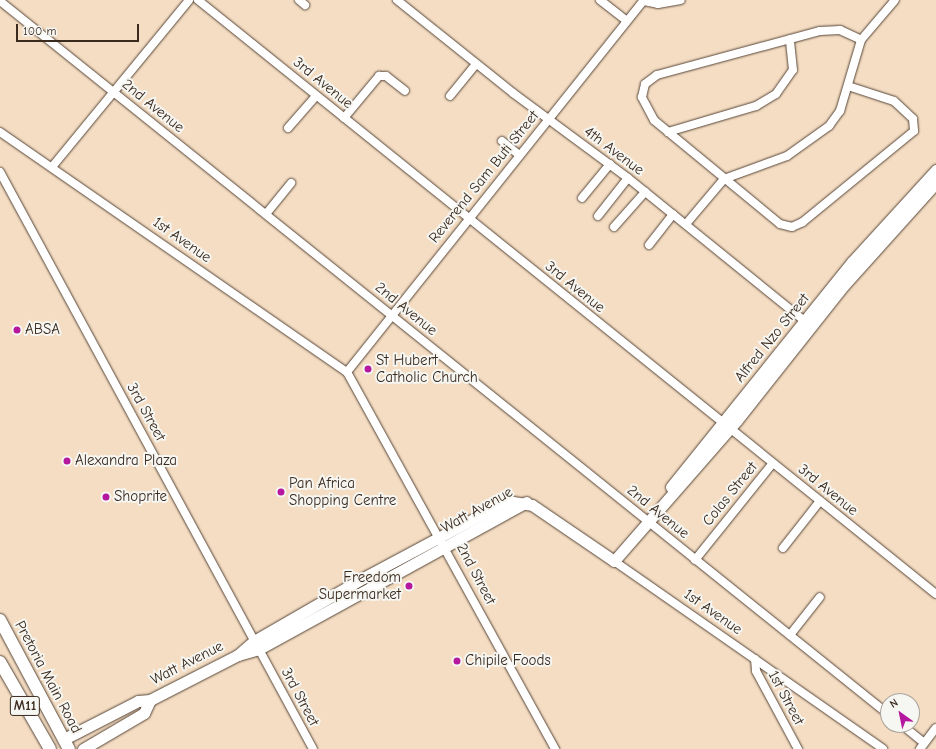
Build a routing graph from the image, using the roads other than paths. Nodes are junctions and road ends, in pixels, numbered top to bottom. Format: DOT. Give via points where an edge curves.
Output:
graph roads {
  1 [pos="189,0"];
  2 [pos="198,0"];
  3 [pos="396,0"];
  4 [pos="600,0"];
  5 [pos="644,0"];
  6 [pos="681,0"];
  7 [pos="895,0"];
  8 [pos="0,1"];
  9 [pos="627,21"];
  10 [pos="790,39"];
  11 [pos="862,40"];
  12 [pos="476,64"];
  13 [pos="848,86"];
  14 [pos="405,91"];
  15 [pos="113,92"];
  16 [pos="316,96"];
  17 [pos="450,96"];
  18 [pos="344,118"];
  19 [pos="548,120"];
  20 [pos="288,128"];
  21 [pos="0,132"];
  22 [pos="668,132"];
  23 [pos="502,141"];
  24 [pos="519,155"];
  25 [pos="610,164"];
  26 [pos="52,167"];
  27 [pos="936,170"];
  28 [pos="0,172"];
  29 [pos="628,178"];
  30 [pos="724,179"];
  31 [pos="936,183"];
  32 [pos="291,184"];
  33 [pos="645,192"];
  34 [pos="582,198"];
  35 [pos="266,214"];
  36 [pos="673,214"];
  37 [pos="598,216"];
  38 [pos="468,218"];
  39 [pos="686,224"];
  40 [pos="614,227"];
  41 [pos="648,245"];
  42 [pos="391,315"];
  43 [pos="808,324"];
  44 [pos="347,372"];
  45 [pos="726,426"];
  46 [pos="772,463"];
  47 [pos="820,501"];
  48 [pos="526,502"];
  49 [pos="647,522"];
  50 [pos="438,535"];
  51 [pos="445,547"];
  52 [pos="783,548"];
  53 [pos="695,560"];
  54 [pos="614,561"];
  55 [pos="936,594"];
  56 [pos="820,597"];
  57 [pos="0,620"];
  58 [pos="790,635"];
  59 [pos="257,645"];
  60 [pos="755,659"];
  61 [pos="0,662"];
  62 [pos="150,700"];
  63 [pos="880,708"];
  64 [pos="936,728"];
  65 [pos="910,733"];
  66 [pos="66,744"];
  67 [pos="922,746"];
  68 [pos="49,749"];
  69 [pos="82,749"];
  70 [pos="313,749"];
  71 [pos="555,749"];
  72 [pos="798,749"];
  73 [pos="883,749"];
  1 -- 15 [label="street"];
  2 -- 16 [label="street, 3rd Avenue"];
  3 -- 12 [label="street, 4th Avenue"];
  4 -- 9 [label="street"];
  5 -- 6 [label="street" via="658,4"];
  5 -- 9 [label="street, Reverend Sam Buti Street"];
  7 -- 11 [label="street"];
  8 -- 15 [label="street, 2nd Avenue"];
  9 -- 19 [label="street, Reverend Sam Buti Street"];
  10 -- 11 [label="street" via="830,30"];
  10 -- 22 [label="street" via="794,70 776,94 756,106"];
  10 -- 22 [label="street" via="650,79 642,90 643,104 654,120"];
  11 -- 13 [label="street"];
  12 -- 17 [label="street"];
  12 -- 19 [label="street, 4th Avenue"];
  13 -- 30 [label="street" via="836,118 818,135 787,156"];
  13 -- 30 [label="street" via="894,101 909,114 916,126 905,140 803,222 792,227 780,224"];
  14 -- 18 [label="street" via="386,76 379,76"];
  15 -- 26 [label="street"];
  15 -- 35 [label="street, 2nd Avenue"];
  16 -- 18 [label="street, 3rd Avenue"];
  16 -- 20 [label="street"];
  18 -- 38 [label="street, 3rd Avenue"];
  19 -- 24 [label="street, Reverend Sam Buti Street"];
  19 -- 25 [label="street, 4th Avenue"];
  21 -- 26 [label="street, 1st Avenue"];
  22 -- 30 [label="street"];
  23 -- 24 [label="street"];
  24 -- 38 [label="street, Reverend Sam Buti Street"];
  25 -- 29 [label="street, 4th Avenue"];
  25 -- 34 [label="street"];
  26 -- 44 [label="street, 1st Avenue"];
  27 -- 43 [label="street, Alfred Nzo Street"];
  28 -- 59 [label="street, 3rd Street"];
  29 -- 33 [label="street, 4th Avenue"];
  29 -- 37 [label="street"];
  30 -- 39 [label="street"];
  31 -- 43 [label="street, Alfred Nzo Street"];
  32 -- 35 [label="street"];
  33 -- 36 [label="street, 4th Avenue"];
  33 -- 40 [label="street"];
  35 -- 42 [label="street, 2nd Avenue"];
  36 -- 39 [label="street, 4th Avenue"];
  36 -- 41 [label="street"];
  38 -- 42 [label="street, Reverend Sam Buti Street"];
  38 -- 45 [label="street, 3rd Avenue"];
  39 -- 43 [label="street, 4th Avenue"];
  42 -- 44 [label="street, Reverend Sam Buti Street"];
  42 -- 49 [label="street, 2nd Avenue"];
  43 -- 45 [label="street, Alfred Nzo Street"];
  44 -- 50 [label="street, 2nd Street"];
  45 -- 46 [label="street, 3rd Avenue"];
  45 -- 49 [label="street, Alfred Nzo Street"];
  46 -- 47 [label="street, 3rd Avenue"];
  46 -- 53 [label="street, Colas Street"];
  47 -- 52 [label="street"];
  47 -- 55 [label="street, 3rd Avenue"];
  48 -- 50 [label="street, Watt Avenue" via="515,500 498,504"];
  48 -- 51 [label="street, Watt Avenue"];
  48 -- 54 [label="street, 1st Avenue"];
  49 -- 53 [label="street, 2nd Avenue"];
  49 -- 54 [label="street, Alfred Nzo Street"];
  50 -- 51 [label="street, 2nd Street"];
  50 -- 59 [label="street, Watt Avenue"];
  51 -- 59 [label="street, Watt Avenue"];
  51 -- 71 [label="street, 2nd Street"];
  53 -- 58 [label="street, 2nd Avenue"];
  54 -- 60 [label="street, 1st Avenue"];
  56 -- 58 [label="street"];
  57 -- 66 [label="main road, Pretoria Main Road / M11"];
  58 -- 63 [label="street, 2nd Avenue"];
  59 -- 62 [label="street, Watt Avenue"];
  59 -- 70 [label="street, 3rd Street"];
  60 -- 72 [label="street, 1st Street" via="756,671"];
  60 -- 73 [label="street, 1st Avenue"];
  61 -- 68 [label="main road, M11"];
  62 -- 66 [label="street, Watt Avenue" via="138,701"];
  62 -- 69 [label="street, Watt Avenue" via="144,713"];
  64 -- 67 [label="street"];
  65 -- 67 [label="street"];
  66 -- 68 [label="main road, Watt Avenue"];
}
